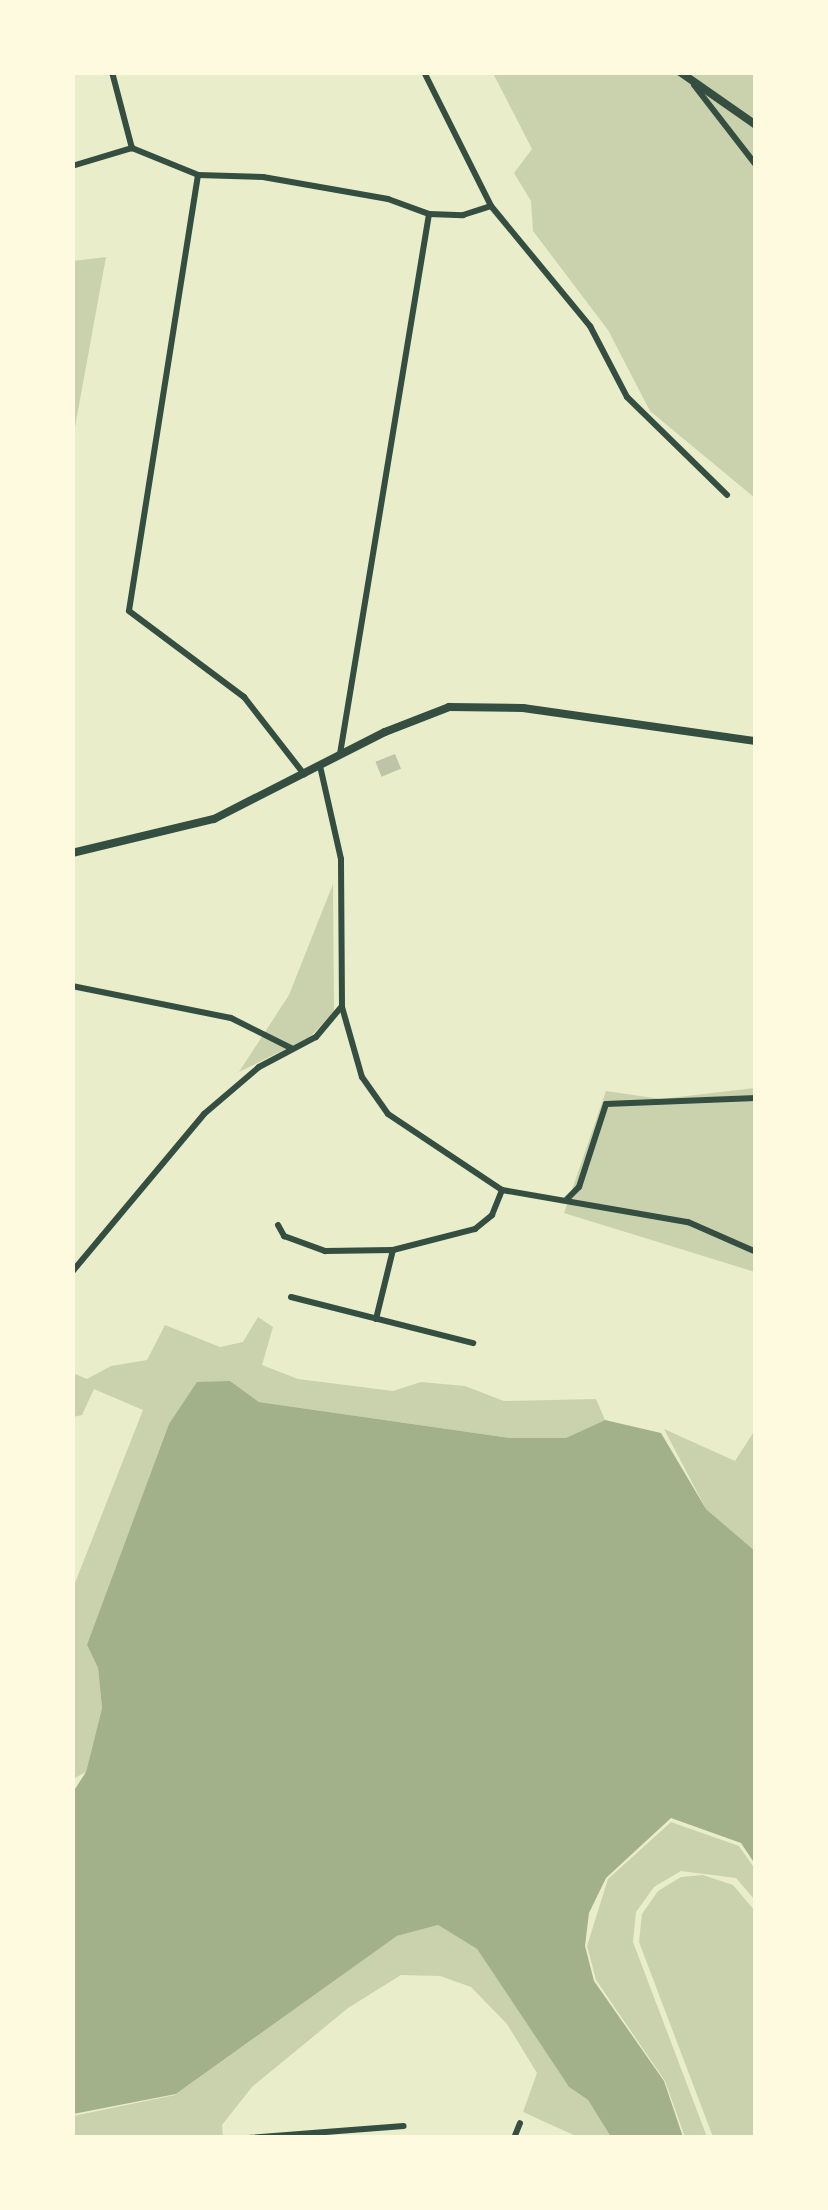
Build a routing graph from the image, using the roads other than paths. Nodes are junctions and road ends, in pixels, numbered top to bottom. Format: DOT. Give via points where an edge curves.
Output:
graph roads {
  1 [pos="112,72"];
  2 [pos="424,72"];
  3 [pos="680,72"];
  4 [pos="694,86"];
  5 [pos="756,126"];
  6 [pos="132,148"];
  7 [pos="756,165"];
  8 [pos="72,166"];
  9 [pos="198,176"];
  10 [pos="492,206"];
  11 [pos="429,214"];
  12 [pos="727,495"];
  13 [pos="756,741"];
  14 [pos="340,754"];
  15 [pos="320,766"];
  16 [pos="304,774"];
  17 [pos="72,853"];
  18 [pos="72,986"];
  19 [pos="342,1006"];
  20 [pos="292,1049"];
  21 [pos="756,1098"];
  22 [pos="502,1190"];
  23 [pos="566,1200"];
  24 [pos="278,1225"];
  25 [pos="393,1250"];
  26 [pos="756,1252"];
  27 [pos="72,1272"];
  28 [pos="290,1297"];
  29 [pos="376,1319"];
  30 [pos="473,1343"];
  31 [pos="520,2124"];
  32 [pos="404,2126"];
  33 [pos="248,2138"];
  34 [pos="514,2138"];
  1 -- 6 [label="street"];
  2 -- 10 [label="street"];
  3 -- 4 [label="street"];
  4 -- 5 [label="street"];
  4 -- 7 [label="street"];
  6 -- 8 [label="street"];
  6 -- 9 [label="street"];
  9 -- 11 [label="street" via="263,177 388,199"];
  9 -- 16 [label="street" via="129,610 244,697"];
  10 -- 11 [label="street" via="463,216"];
  10 -- 12 [label="street" via="590,326 627,398"];
  11 -- 14 [label="street"];
  13 -- 14 [label="street" via="488,705 434,710"];
  14 -- 15 [label="street"];
  15 -- 16 [label="street"];
  15 -- 19 [label="street" via="341,859"];
  16 -- 17 [label="street" via="214,819"];
  18 -- 20 [label="street" via="219,1014"];
  19 -- 20 [label="street" via="316,1037"];
  19 -- 22 [label="street" via="362,1077 388,1114"];
  20 -- 27 [label="street" via="235,1084 204,1114"];
  21 -- 23 [label="street" via="606,1104 579,1187"];
  22 -- 23 [label="street"];
  22 -- 25 [label="street" via="492,1215 474,1229"];
  23 -- 26 [label="street" via="705,1227"];
  24 -- 25 [label="street" via="284,1236 325,1251"];
  25 -- 29 [label="street"];
  28 -- 29 [label="street"];
  29 -- 30 [label="street"];
  31 -- 34 [label="street"];
  32 -- 33 [label="street"];
}
